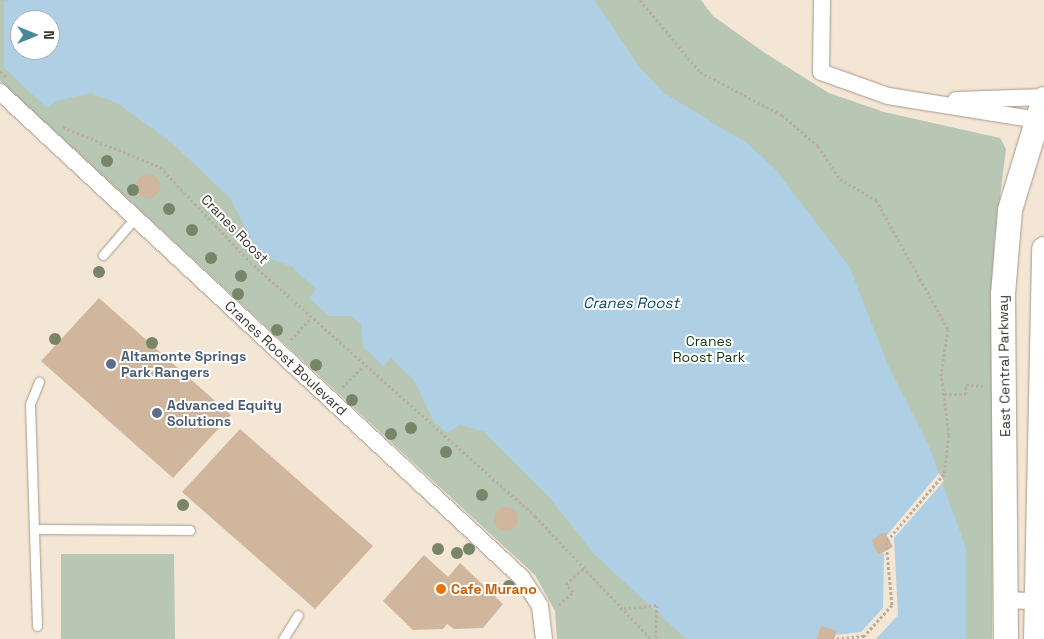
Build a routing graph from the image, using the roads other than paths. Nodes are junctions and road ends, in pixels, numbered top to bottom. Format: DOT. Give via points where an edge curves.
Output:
graph roads {
  1 [pos="822,0"];
  2 [pos="5,87"];
  3 [pos="1044,98"];
  4 [pos="927,101"];
  5 [pos="1039,121"];
  6 [pos="135,218"];
  7 [pos="1044,249"];
  8 [pos="103,254"];
  9 [pos="39,382"];
  10 [pos="38,529"];
  11 [pos="190,530"];
  12 [pos="1008,600"];
  13 [pos="1040,602"];
  14 [pos="298,615"];
  15 [pos="37,626"];
  16 [pos="283,639"];
  17 [pos="544,639"];
  18 [pos="1006,639"];
  19 [pos="1036,639"];
  1 -- 4 [label="street" via="822,72 888,96"];
  2 -- 6 [label="street, Cranes Roost Boulevard"];
  3 -- 4 [label="street"];
  3 -- 5 [label="main road, East Central Parkway"];
  4 -- 5 [label="street"];
  5 -- 12 [label="main road, East Central Parkway" via="1010,210 1003,294"];
  6 -- 8 [label="lane"];
  6 -- 17 [label="street, Cranes Roost Boulevard" via="522,578 540,606"];
  7 -- 13 [label="main road"];
  9 -- 10 [label="lane" via="30,404"];
  10 -- 11 [label="lane"];
  10 -- 15 [label="lane"];
  12 -- 13 [label="street"];
  12 -- 18 [label="main road, East Central Parkway"];
  13 -- 19 [label="main road"];
  14 -- 16 [label="lane"];
}
